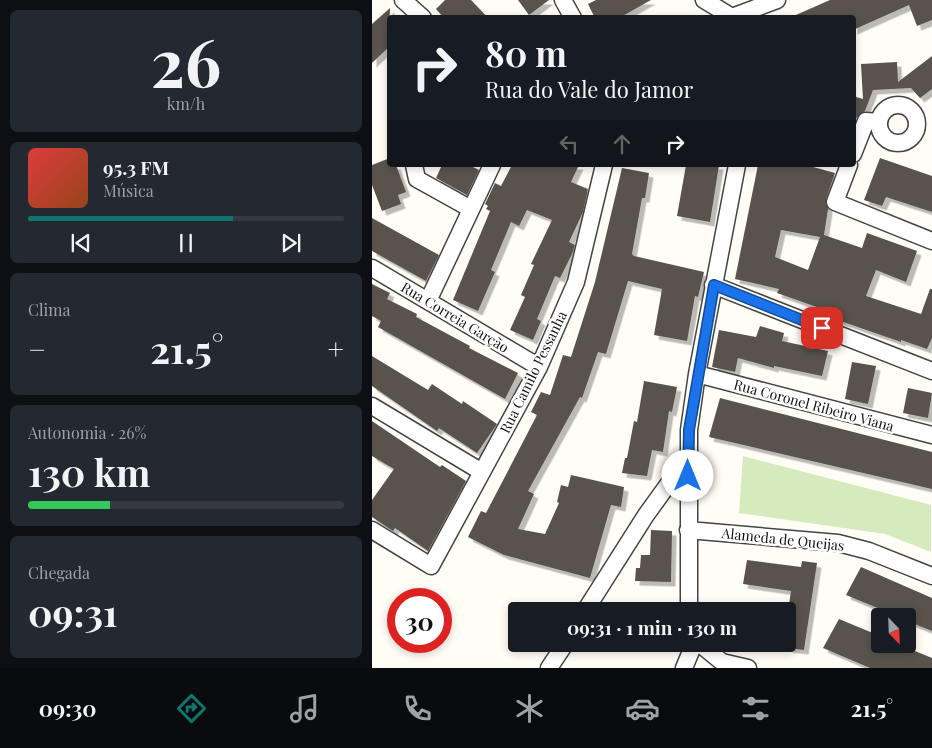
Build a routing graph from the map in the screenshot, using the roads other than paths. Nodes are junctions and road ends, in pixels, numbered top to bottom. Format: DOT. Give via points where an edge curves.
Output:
graph roads {
  1 [pos="403,0"];
  2 [pos="563,0"];
  3 [pos="704,0"];
  4 [pos="777,0"];
  5 [pos="420,15"];
  6 [pos="571,15"];
  7 [pos="727,15"];
  8 [pos="740,15"];
  9 [pos="878,122"];
  10 [pos="856,146"];
  11 [pos="414,167"];
  12 [pos="491,167"];
  13 [pos="604,167"];
  14 [pos="737,167"];
  15 [pos="848,167"];
  16 [pos="470,209"];
  17 [pos="932,242"];
  18 [pos="372,268"];
  19 [pos="714,285"];
  20 [pos="428,301"];
  21 [pos="539,367"];
  22 [pos="932,371"];
  23 [pos="697,374"];
  24 [pos="372,406"];
  25 [pos="932,436"];
  26 [pos="688,457"];
  27 [pos="482,472"];
  28 [pos="372,530"];
  29 [pos="688,530"];
  30 [pos="932,576"];
  31 [pos="591,602"];
  32 [pos="689,602"];
  33 [pos="560,652"];
  34 [pos="691,652"];
  35 [pos="710,652"];
  36 [pos="549,668"];
  37 [pos="684,668"];
  38 [pos="748,668"];
  1 -- 5 [label="street"];
  2 -- 6 [label="street"];
  3 -- 7 [label="street"];
  4 -- 8 [label="street"];
  9 -- 10 [label="street" via="866,121"];
  11 -- 16 [label="street" via="417,179"];
  12 -- 16 [label="street"];
  13 -- 21 [label="street, Rua Camilo Pessanha" via="576,282"];
  14 -- 19 [label="street"];
  15 -- 17 [label="street" via="836,202"];
  16 -- 20 [label="street"];
  18 -- 20 [label="street, Rua Correia Garção"];
  19 -- 22 [label="street"];
  19 -- 23 [label="street"];
  20 -- 21 [label="street, Rua Correia Garção"];
  21 -- 27 [label="street, Rua Camilo Pessanha"];
  23 -- 25 [label="street, Rua Coronel Ribeiro Viana"];
  23 -- 26 [label="street"];
  24 -- 27 [label="street"];
  26 -- 29 [label="street"];
  26 -- 31 [label="street" via="646,515"];
  27 -- 28 [label="street, Rua Camilo Pessanha" via="431,566"];
  29 -- 30 [label="street, Alameda de Queijas" via="838,543"];
  29 -- 32 [label="street"];
  33 -- 36 [label="street"];
  34 -- 37 [label="street"];
  35 -- 38 [label="street" via="722,662"];
}
